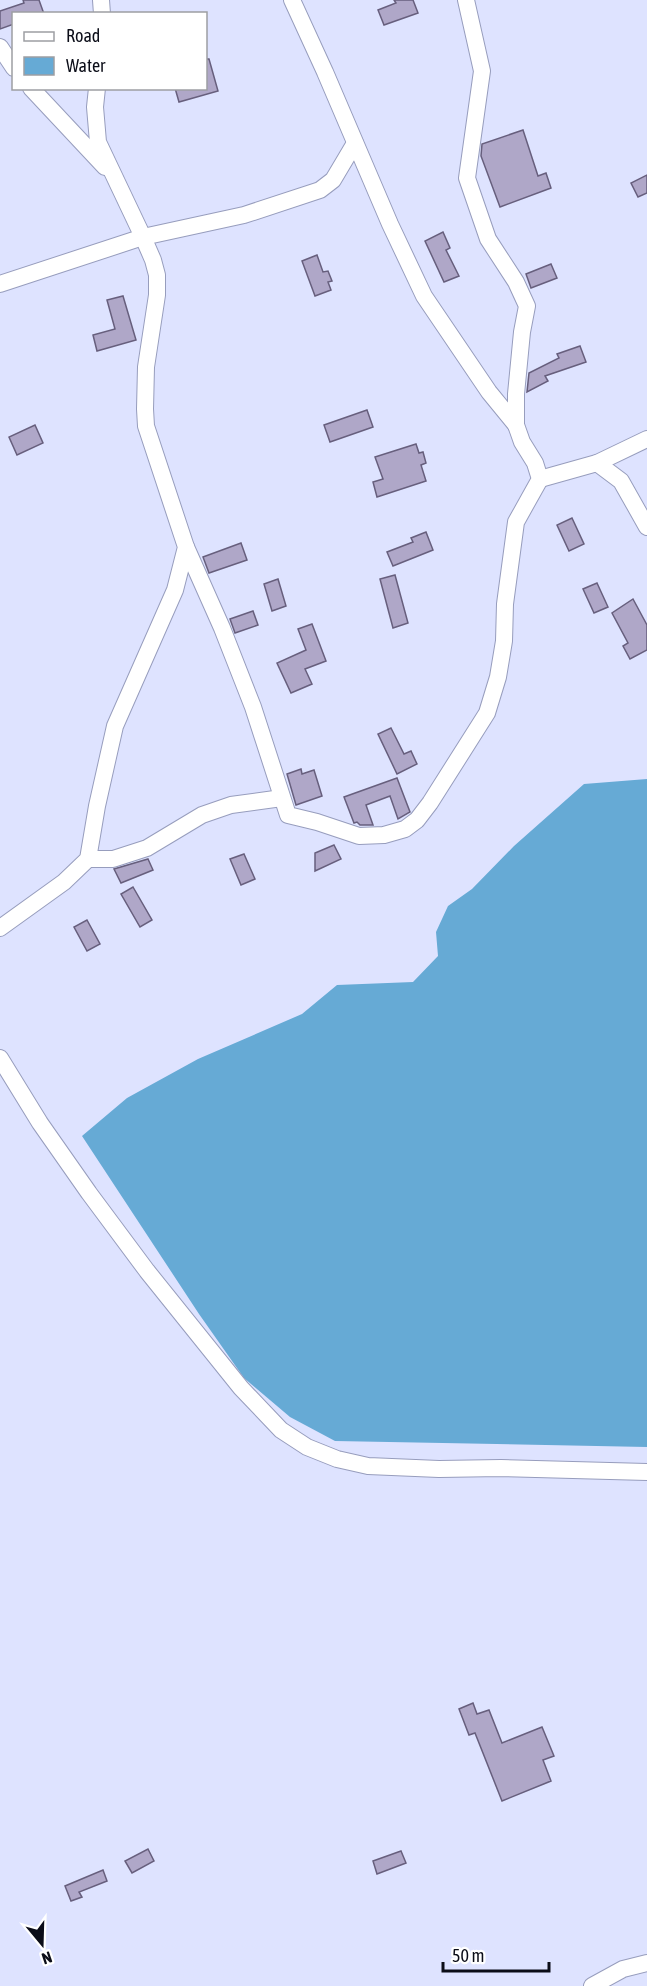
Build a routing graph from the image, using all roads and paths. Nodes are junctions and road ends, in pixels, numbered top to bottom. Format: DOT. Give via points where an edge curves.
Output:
graph roads {
  1 [pos="292,0"];
  2 [pos="466,0"];
  3 [pos="0,47"];
  4 [pos="12,65"];
  5 [pos="33,90"];
  6 [pos="97,90"];
  7 [pos="355,143"];
  8 [pos="114,176"];
  9 [pos="143,237"];
  10 [pos="0,284"];
  11 [pos="516,425"];
  12 [pos="647,439"];
  13 [pos="597,463"];
  14 [pos="540,479"];
  15 [pos="647,527"];
  16 [pos="186,547"];
  17 [pos="282,798"];
  18 [pos="88,859"];
  19 [pos="0,928"];
  20 [pos="0,1058"];
  21 [pos="647,1472"];
  22 [pos="647,1964"];
  23 [pos="592,1986"];
  1 -- 7 [label="street"];
  2 -- 11 [label="street" via="482,71 467,178 488,239 527,306"];
  3 -- 4 [label="street"];
  5 -- 8 [label="street"];
  6 -- 8 [label="street" via="94,107 98,142"];
  7 -- 9 [label="street" via="333,180 320,190 244,215"];
  7 -- 11 [label="street" via="424,296"];
  8 -- 9 [label="street"];
  9 -- 10 [label="street"];
  9 -- 16 [label="street" via="157,275 146,367 146,426"];
  11 -- 14 [label="street"];
  12 -- 13 [label="street"];
  13 -- 14 [label="street"];
  13 -- 15 [label="street" via="621,481"];
  14 -- 17 [label="street" via="516,522 504,641 487,714 417,820 405,830 359,836 288,815"];
  16 -- 17 [label="street" via="253,707"];
  16 -- 18 [label="street" via="175,590 115,726"];
  17 -- 18 [label="street" via="231,805 202,815 147,848 113,859"];
  18 -- 19 [label="street" via="64,882"];
  20 -- 21 [label="street" via="70,1167 147,1271 241,1388 281,1430 307,1447 368,1466"];
  22 -- 23 [label="street" via="623,1969"];
}
